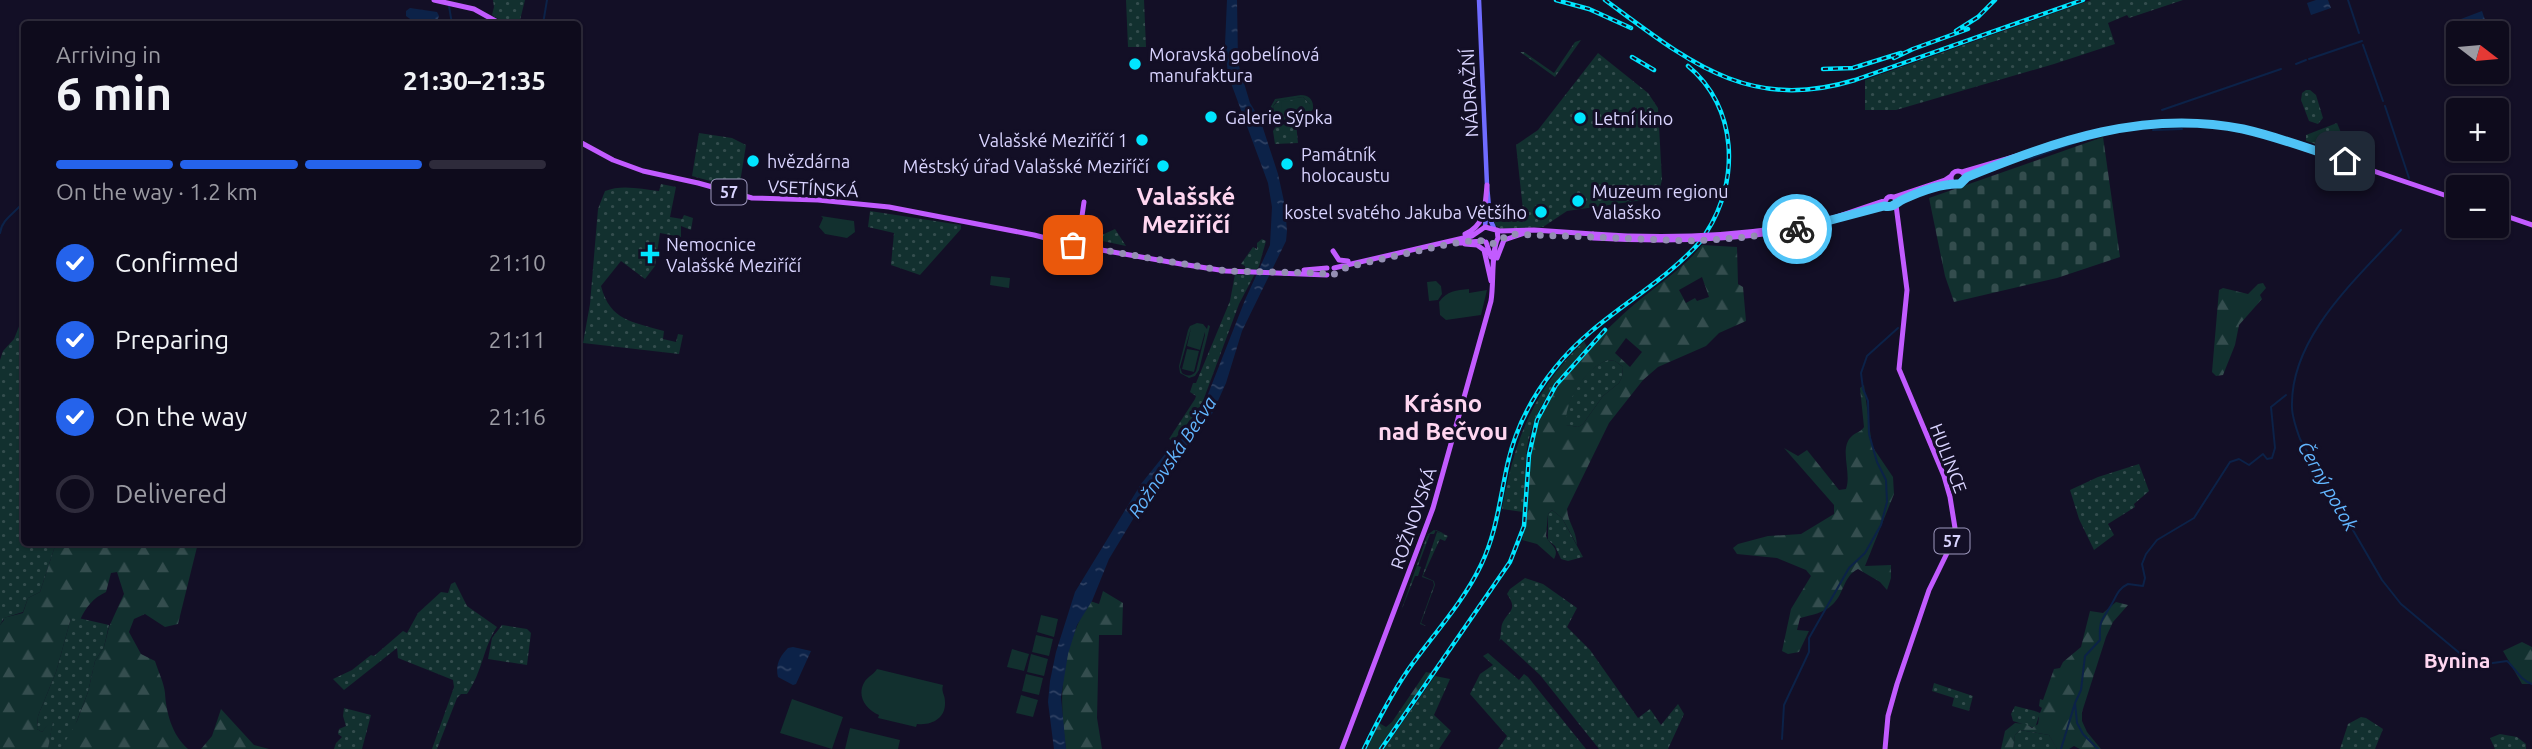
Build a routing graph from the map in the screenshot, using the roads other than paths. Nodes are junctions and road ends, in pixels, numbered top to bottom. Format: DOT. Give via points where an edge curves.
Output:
graph roads {
  1 [pos="434,0"];
  2 [pos="1479,0"];
  3 [pos="496,21"];
  4 [pos="2067,140"];
  5 [pos="581,143"];
  6 [pos="1962,172"];
  7 [pos="1951,176"];
  8 [pos="1965,180"];
  9 [pos="1953,183"];
  10 [pos="1488,185"];
  11 [pos="2446,196"];
  12 [pos="1084,202"];
  13 [pos="1891,203"];
  14 [pos="889,207"];
  15 [pos="2509,217"];
  16 [pos="959,219"];
  17 [pos="2532,225"];
  18 [pos="1485,228"];
  19 [pos="966,229"];
  20 [pos="1495,229"];
  21 [pos="1525,233"];
  22 [pos="1070,235"];
  23 [pos="1593,236"];
  24 [pos="1079,237"];
  25 [pos="1485,242"];
  26 [pos="1449,244"];
  27 [pos="1494,244"];
  28 [pos="1072,245"];
  29 [pos="1093,247"];
  30 [pos="1424,247"];
  31 [pos="1402,248"];
  32 [pos="1333,251"];
  33 [pos="1079,252"];
  34 [pos="1396,254"];
  35 [pos="1332,270"];
  36 [pos="1305,271"];
  37 [pos="1494,275"];
  38 [pos="1492,291"];
  39 [pos="1342,749"];
  40 [pos="1885,749"];
  1 -- 3 [label="main road" via="474,9"];
  2 -- 10 [label="main road, NÁDRAŽNÍ"];
  4 -- 6 [label="main road"];
  4 -- 8 [label="main road"];
  4 -- 11 [label="main road" via="2126,127 2205,124 2253,132"];
  5 -- 14 [label="main road, VSETÍNSKÁ / 57" via="643,171 749,198"];
  6 -- 7 [label="main road"];
  6 -- 8 [label="main road"];
  7 -- 9 [label="main road"];
  7 -- 13 [label="main road"];
  8 -- 9 [label="main road"];
  9 -- 13 [label="main road"];
  10 -- 18 [label="main road, NÁDRAŽNÍ"];
  10 -- 20 [label="main road, NÁDRAŽNÍ"];
  10 -- 30 [label="main road" via="1477,228"];
  12 -- 29 [label="main road" via="1080,232"];
  13 -- 23 [label="main road, bridge" via="1799,227 1747,233"];
  13 -- 40 [label="main road, HULINCE / 57" via="1907,297 1899,369 1946,483 1955,530 1893,695"];
  14 -- 16 [label="main road, VSETÍNSKÁ / 57"];
  14 -- 22 [label="main road, VSETÍNSKÁ / 57" via="1054,237"];
  15 -- 17 [label="main road"];
  16 -- 19 [label="main road"];
  16 -- 28 [label="main road, VSETÍNSKÁ / 57"];
  18 -- 20 [label="main road"];
  18 -- 25 [label="main road"];
  18 -- 30 [label="main road, 57"];
  20 -- 23 [label="main road"];
  20 -- 27 [label="main road" via="1499,236"];
  21 -- 23 [label="main road"];
  21 -- 27 [label="main road" via="1509,234"];
  21 -- 37 [label="main road" via="1502,243"];
  22 -- 24 [label="main road"];
  22 -- 28 [label="main road"];
  24 -- 28 [label="main road"];
  24 -- 29 [label="main road, VSETÍNSKÁ / 57"];
  25 -- 26 [label="main road, 57"];
  25 -- 27 [label="main road"];
  25 -- 38 [label="main road, ROŽNOVSKÁ" via="1492,261"];
  26 -- 35 [label="main road, 57"];
  26 -- 38 [label="main road, 57" via="1473,244 1484,250"];
  27 -- 37 [label="main road, ROŽNOVSKÁ"];
  28 -- 29 [label="main road, VSETÍNSKÁ / 57"];
  29 -- 33 [label="main road"];
  29 -- 36 [label="main road, VSETÍNSKÁ / 57" via="1242,270"];
  30 -- 31 [label="main road, 57"];
  30 -- 34 [label="main road, 57"];
  32 -- 34 [label="main road" via="1344,261"];
  34 -- 35 [label="main road, 57"];
  35 -- 36 [label="main road, VSETÍNSKÁ / 57"];
  35 -- 36 [label="main road, VSETÍNSKÁ / 57" via="1327,275"];
  37 -- 38 [label="main road, ROŽNOVSKÁ"];
  38 -- 39 [label="main road, ROŽNOVSKÁ" via="1433,508"];
}
